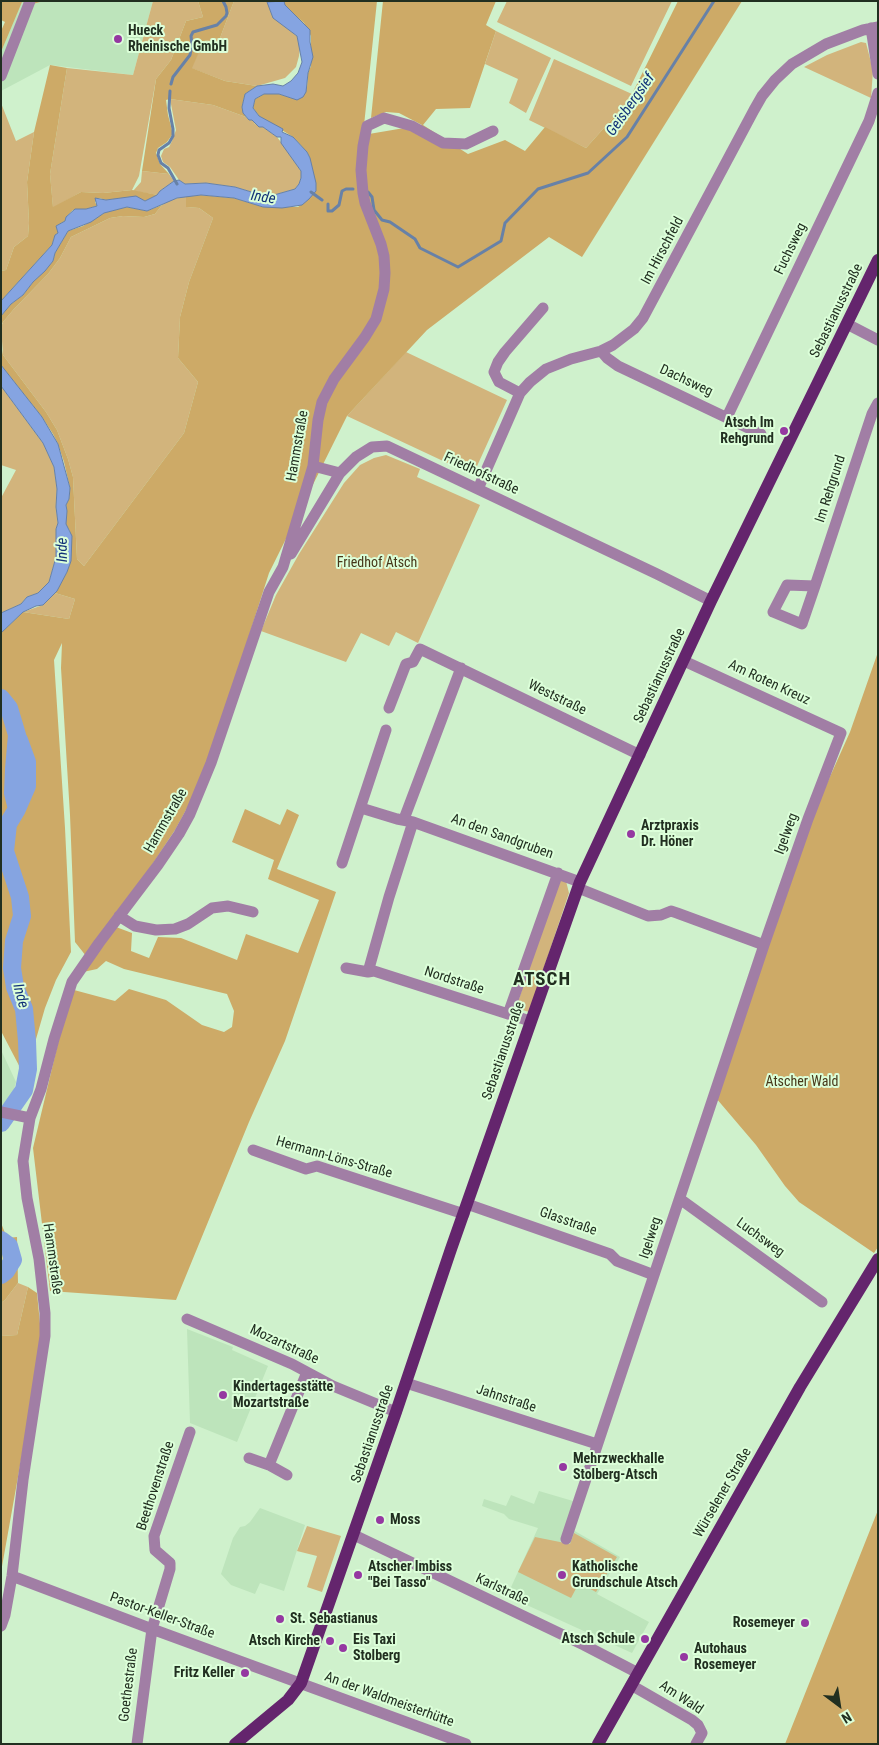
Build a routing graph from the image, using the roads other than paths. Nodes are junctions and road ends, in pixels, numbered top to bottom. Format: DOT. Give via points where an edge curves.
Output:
graph roads {
  1 [pos="30,1"];
  2 [pos="874,27"];
  3 [pos="878,74"];
  4 [pos="1,76"];
  5 [pos="878,93"];
  6 [pos="492,131"];
  7 [pos="878,260"];
  8 [pos="543,308"];
  9 [pos="847,324"];
  10 [pos="878,340"];
  11 [pos="601,351"];
  12 [pos="520,393"];
  13 [pos="878,402"];
  14 [pos="727,417"];
  15 [pos="761,434"];
  16 [pos="313,466"];
  17 [pos="340,473"];
  18 [pos="478,489"];
  19 [pos="283,567"];
  20 [pos="815,586"];
  21 [pos="711,601"];
  22 [pos="684,660"];
  23 [pos="461,668"];
  24 [pos="389,708"];
  25 [pos="386,730"];
  26 [pos="841,734"];
  27 [pos="640,755"];
  28 [pos="361,808"];
  29 [pos="408,820"];
  30 [pos="342,862"];
  31 [pos="558,873"];
  32 [pos="579,885"];
  33 [pos="254,912"];
  34 [pos="119,916"];
  35 [pos="764,945"];
  36 [pos="346,968"];
  37 [pos="368,972"];
  38 [pos="508,1014"];
  39 [pos="530,1021"];
  40 [pos="1,1112"];
  41 [pos="25,1116"];
  42 [pos="253,1150"];
  43 [pos="680,1199"];
  44 [pos="466,1209"];
  45 [pos="878,1259"];
  46 [pos="654,1275"];
  47 [pos="822,1302"];
  48 [pos="187,1319"];
  49 [pos="307,1372"];
  50 [pos="406,1384"];
  51 [pos="396,1412"];
  52 [pos="190,1432"];
  53 [pos="597,1444"];
  54 [pos="249,1458"];
  55 [pos="269,1464"];
  56 [pos="287,1475"];
  57 [pos="354,1534"];
  58 [pos="566,1540"];
  59 [pos="12,1576"];
  60 [pos="1,1626"];
  61 [pos="152,1629"];
  62 [pos="638,1673"];
  63 [pos="301,1684"];
  64 [pos="631,1685"];
  65 [pos="137,1744"];
  66 [pos="236,1744"];
  67 [pos="466,1744"];
  68 [pos="598,1744"];
  69 [pos="696,1744"];
  1 -- 4 [label="street"];
  2 -- 3 [label="street"];
  2 -- 11 [label="street, Im Hirschfeld" via="826,44 800,58 775,80 754,110 643,318 624,337"];
  5 -- 14 [label="street, Fuchsweg" via="869,121"];
  6 -- 16 [label="street, Hammstraße" via="466,144 443,142 412,126 384,118 367,126 362,146 363,193 384,256 384,288 371,328 334,379 322,402"];
  7 -- 9 [label="main road, Sebastianusstraße"];
  8 -- 12 [label="street" via="505,352 494,372 499,382"];
  9 -- 10 [label="street"];
  9 -- 21 [label="main road, Sebastianusstraße"];
  11 -- 12 [label="street, Im Hirschfeld" via="546,369"];
  11 -- 14 [label="street, Dachsweg" via="618,366"];
  12 -- 18 [label="street, Im Hirschfeld"];
  13 -- 20 [label="street, Im Rehgrund"];
  14 -- 15 [label="street, Dachsweg"];
  16 -- 17 [label="street"];
  16 -- 19 [label="street, Hammstraße"];
  17 -- 18 [label="street, Friedhofstraße" via="372,447 387,446"];
  17 -- 19 [label="street, Friedhofstraße"];
  18 -- 21 [label="street, Friedhofstraße"];
  19 -- 34 [label="street, Hammstraße" via="269,592 211,763 190,814 158,865"];
  21 -- 22 [label="main road, Sebastianusstraße"];
  22 -- 26 [label="street, Am Roten Kreuz"];
  22 -- 27 [label="main road, Sebastianusstraße"];
  23 -- 24 [label="street, Weststraße" via="420,649 413,662 406,664"];
  23 -- 27 [label="street, Weststraße"];
  23 -- 29 [label="street" via="432,743"];
  25 -- 28 [label="street"];
  26 -- 35 [label="street, Igelweg"];
  27 -- 32 [label="main road, Sebastianusstraße"];
  28 -- 29 [label="street, An den Sandgruben"];
  28 -- 30 [label="street"];
  29 -- 31 [label="street, An den Sandgruben"];
  29 -- 37 [label="street"];
  31 -- 32 [label="street, An den Sandgruben"];
  31 -- 38 [label="street, Sebastianusstraße"];
  32 -- 35 [label="street" via="648,916 677,913"];
  32 -- 39 [label="main road, Sebastianusstraße"];
  33 -- 34 [label="street" via="228,906 212,908 188,924 175,929 156,930 135,926"];
  34 -- 41 [label="street, Hammstraße" via="72,982 41,1089"];
  35 -- 43 [label="street, Igelweg"];
  36 -- 37 [label="street, Nordstraße"];
  37 -- 38 [label="street, Nordstraße" via="374,971"];
  38 -- 39 [label="street, Nordstraße"];
  39 -- 44 [label="main road, Sebastianusstraße"];
  40 -- 41 [label="street"];
  41 -- 59 [label="street, Hammstraße" via="23,1161 39,1259 45,1336"];
  42 -- 44 [label="street, Hermann-Löns-Straße" via="306,1169 317,1166"];
  43 -- 46 [label="street, Igelweg"];
  43 -- 47 [label="street, Luchsweg"];
  44 -- 46 [label="street, Glasstraße" via="606,1252 617,1262"];
  44 -- 50 [label="main road, Sebastianusstraße"];
  45 -- 62 [label="main road, Würselener Straße" via="800,1387"];
  46 -- 53 [label="street, Igelweg"];
  48 -- 49 [label="street, Mozartstraße"];
  49 -- 51 [label="street, Mozartstraße"];
  49 -- 55 [label="street"];
  50 -- 51 [label="main road, Sebastianusstraße"];
  50 -- 53 [label="street, Jahnstraße"];
  51 -- 57 [label="main road, Sebastianusstraße"];
  52 -- 61 [label="street, Beethovenstraße" via="154,1536 155,1550 171,1566"];
  53 -- 58 [label="street, Igelweg"];
  54 -- 55 [label="street"];
  55 -- 56 [label="street"];
  57 -- 62 [label="street, Karlstraße"];
  57 -- 63 [label="main road, Sebastianusstraße"];
  59 -- 60 [label="street, Hammstraße"];
  59 -- 61 [label="street, Pastor-Keller-Straße"];
  61 -- 63 [label="street, Pastor-Keller-Straße"];
  61 -- 65 [label="street, Goethestraße"];
  62 -- 64 [label="main road, Würselener Straße"];
  63 -- 66 [label="main road, Sebastianusstraße" via="288,1700"];
  63 -- 67 [label="street, An der Waldmeisterhütte"];
  64 -- 68 [label="main road, Würselener Straße"];
  64 -- 69 [label="street, Am Wald" via="698,1725 702,1733"];
}
